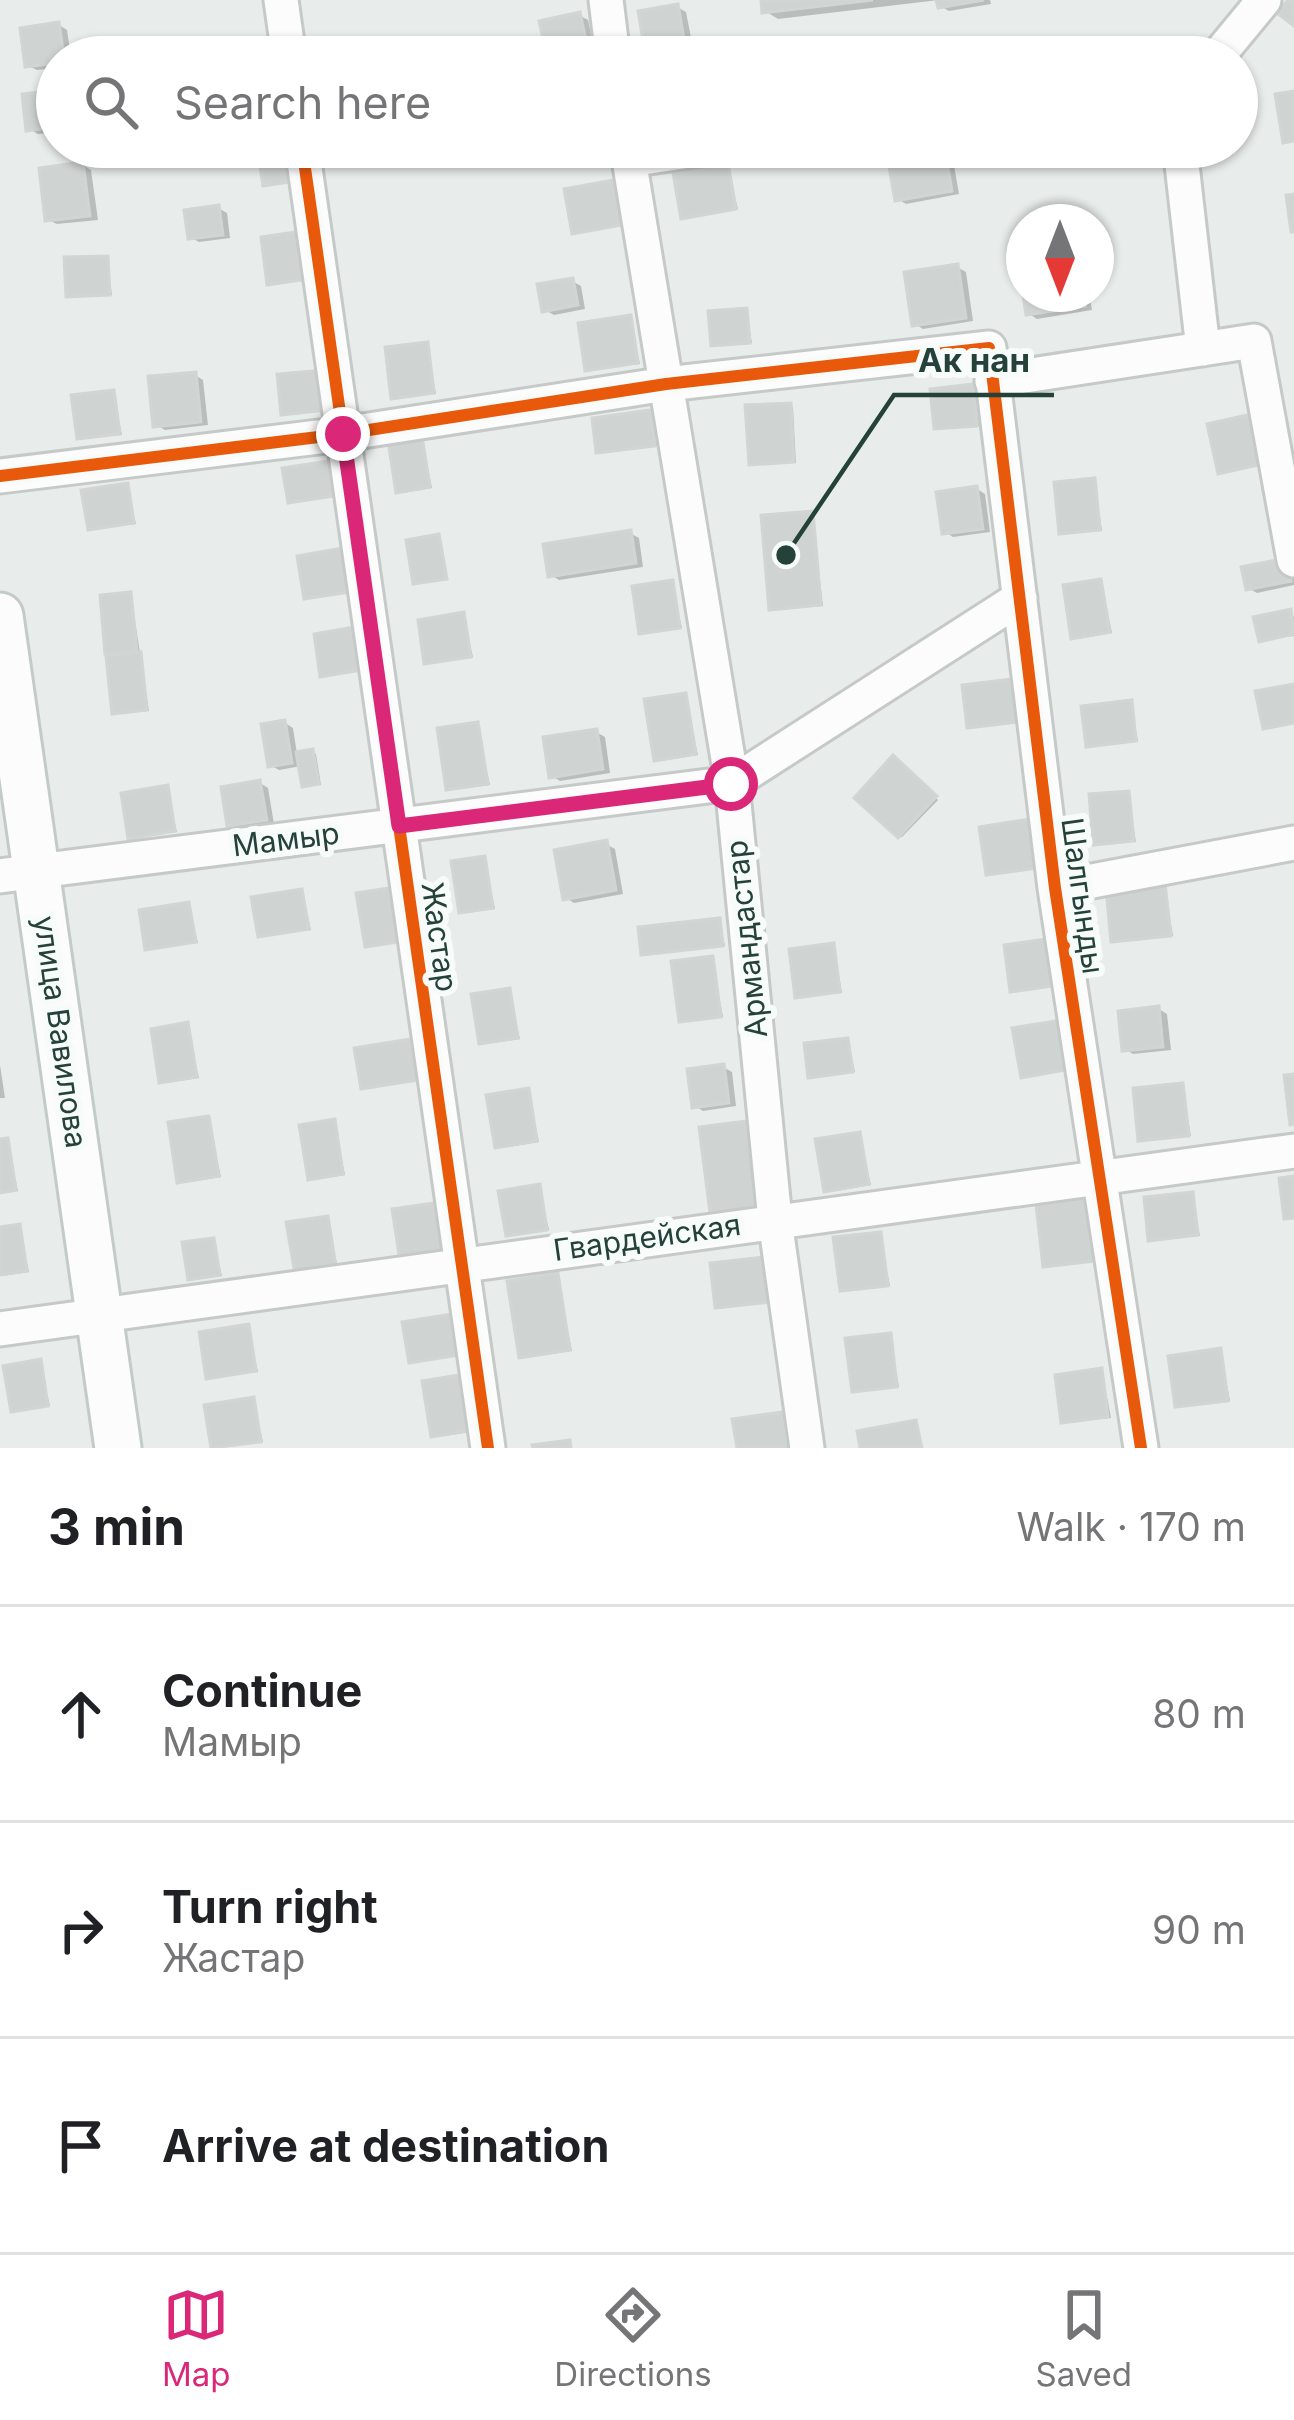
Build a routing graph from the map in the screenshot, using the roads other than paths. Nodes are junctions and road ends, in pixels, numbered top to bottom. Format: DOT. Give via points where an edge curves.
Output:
graph roads {
  1 [pos="281,0"];
  2 [pos="606,0"];
  3 [pos="1264,0"];
  4 [pos="287,36"];
  5 [pos="610,36"];
  6 [pos="1234,36"];
  7 [pos="305,168"];
  8 [pos="630,168"];
  9 [pos="1182,168"];
  10 [pos="1203,349"];
  11 [pos="991,364"];
  12 [pos="666,384"];
  13 [pos="343,434"];
  14 [pos="0,476"];
  15 [pos="1294,560"];
  16 [pos="1020,598"];
  17 [pos="0,616"];
  18 [pos="731,784"];
  19 [pos="399,826"];
  20 [pos="1294,843"];
  21 [pos="19,874"];
  22 [pos="1055,887"];
  23 [pos="1294,1151"];
  24 [pos="1100,1175"];
  25 [pos="776,1220"];
  26 [pos="461,1264"];
  27 [pos="99,1314"];
  28 [pos="0,1329"];
  29 [pos="118,1448"];
  30 [pos="488,1448"];
  31 [pos="807,1448"];
  32 [pos="1141,1448"];
  1 -- 4 [label="street"];
  2 -- 5 [label="street"];
  3 -- 6 [label="street"];
  7 -- 13 [label="street, Жастар"];
  8 -- 12 [label="street, Армандастар"];
  9 -- 10 [label="street"];
  10 -- 11 [label="street"];
  10 -- 15 [label="street" via="1254,341"];
  11 -- 12 [label="street"];
  11 -- 16 [label="street, Шалгынды"];
  12 -- 13 [label="street"];
  12 -- 18 [label="street, Армандастар"];
  13 -- 14 [label="street"];
  13 -- 19 [label="street, Жастар"];
  16 -- 18 [label="street, Мамыр"];
  16 -- 22 [label="street, Шалгынды"];
  17 -- 21 [label="street, улица Вавилова"];
  18 -- 19 [label="street, Мамыр"];
  18 -- 25 [label="street, Армандастар"];
  19 -- 21 [label="street, Мамыр"];
  19 -- 26 [label="street, Жастар"];
  20 -- 22 [label="street"];
  21 -- 27 [label="street, улица Вавилова"];
  22 -- 24 [label="street, Шалгынды"];
  23 -- 24 [label="street, Гвардейская"];
  24 -- 25 [label="street, Гвардейская"];
  24 -- 32 [label="street, Шалгынды"];
  25 -- 26 [label="street, Гвардейская"];
  25 -- 31 [label="street, Армандастар"];
  26 -- 27 [label="street, Гвардейская"];
  26 -- 30 [label="street, Жастар"];
  27 -- 28 [label="street, Гвардейская"];
  27 -- 29 [label="street, улица Вавилова"];
}
